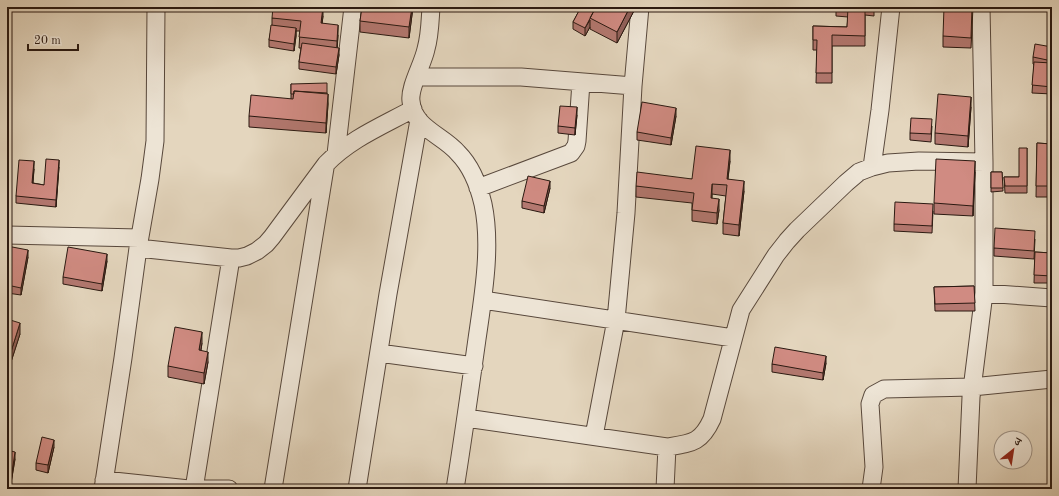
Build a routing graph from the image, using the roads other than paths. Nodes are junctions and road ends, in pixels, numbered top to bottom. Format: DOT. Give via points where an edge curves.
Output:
graph roads {
  1 [pos="156,7"];
  2 [pos="353,7"];
  3 [pos="431,7"];
  4 [pos="640,7"];
  5 [pos="891,7"];
  6 [pos="981,7"];
  7 [pos="417,77"];
  8 [pos="581,82"];
  9 [pos="633,86"];
  10 [pos="416,115"];
  11 [pos="331,159"];
  12 [pos="984,162"];
  13 [pos="872,167"];
  14 [pos="478,188"];
  15 [pos="7,235"];
  16 [pos="138,243"];
  17 [pos="231,258"];
  18 [pos="984,293"];
  19 [pos="1052,298"];
  20 [pos="483,300"];
  21 [pos="616,320"];
  22 [pos="733,338"];
  23 [pos="379,353"];
  24 [pos="474,366"];
  25 [pos="1052,379"];
  26 [pos="972,387"];
  27 [pos="466,418"];
  28 [pos="594,436"];
  29 [pos="667,447"];
  30 [pos="103,484"];
  31 [pos="189,489"];
  32 [pos="194,489"];
  33 [pos="201,489"];
  34 [pos="229,489"];
  35 [pos="273,489"];
  36 [pos="357,489"];
  37 [pos="455,489"];
  38 [pos="665,489"];
  39 [pos="871,489"];
  40 [pos="967,489"];
  1 -- 16 [label="street" via="155,141"];
  2 -- 11 [label="street"];
  3 -- 7 [label="street" via="429,34"];
  4 -- 9 [label="street"];
  5 -- 13 [label="street"];
  6 -- 12 [label="street"];
  7 -- 8 [label="street" via="521,77"];
  7 -- 10 [label="street" via="411,92 411,102"];
  8 -- 9 [label="street"];
  8 -- 14 [label="street" via="578,141 571,153"];
  9 -- 21 [label="street" via="626,212"];
  10 -- 11 [label="street" via="354,140"];
  10 -- 14 [label="street" via="426,128 459,153"];
  10 -- 23 [label="street"];
  11 -- 17 [label="street" via="266,244 247,256"];
  11 -- 35 [label="street"];
  12 -- 13 [label="street" via="919,161"];
  12 -- 18 [label="street"];
  13 -- 22 [label="street" via="859,172 846,183 787,241 741,310"];
  14 -- 20 [label="street" via="483,204 486,232"];
  15 -- 16 [label="street"];
  16 -- 17 [label="street"];
  16 -- 30 [label="street"];
  17 -- 32 [label="street"];
  18 -- 19 [label="street"];
  18 -- 26 [label="street"];
  20 -- 21 [label="street"];
  20 -- 24 [label="street"];
  21 -- 22 [label="street"];
  21 -- 28 [label="street"];
  22 -- 29 [label="street" via="712,419 706,431 699,439"];
  23 -- 24 [label="street"];
  23 -- 36 [label="street"];
  24 -- 27 [label="street"];
  25 -- 26 [label="street"];
  26 -- 39 [label="street" via="884,390 873,395 870,404 874,467"];
  26 -- 40 [label="street"];
  27 -- 28 [label="street"];
  27 -- 37 [label="street"];
  28 -- 29 [label="street"];
  29 -- 38 [label="street"];
  30 -- 31 [label="street"];
  33 -- 34 [label="street"];
}
